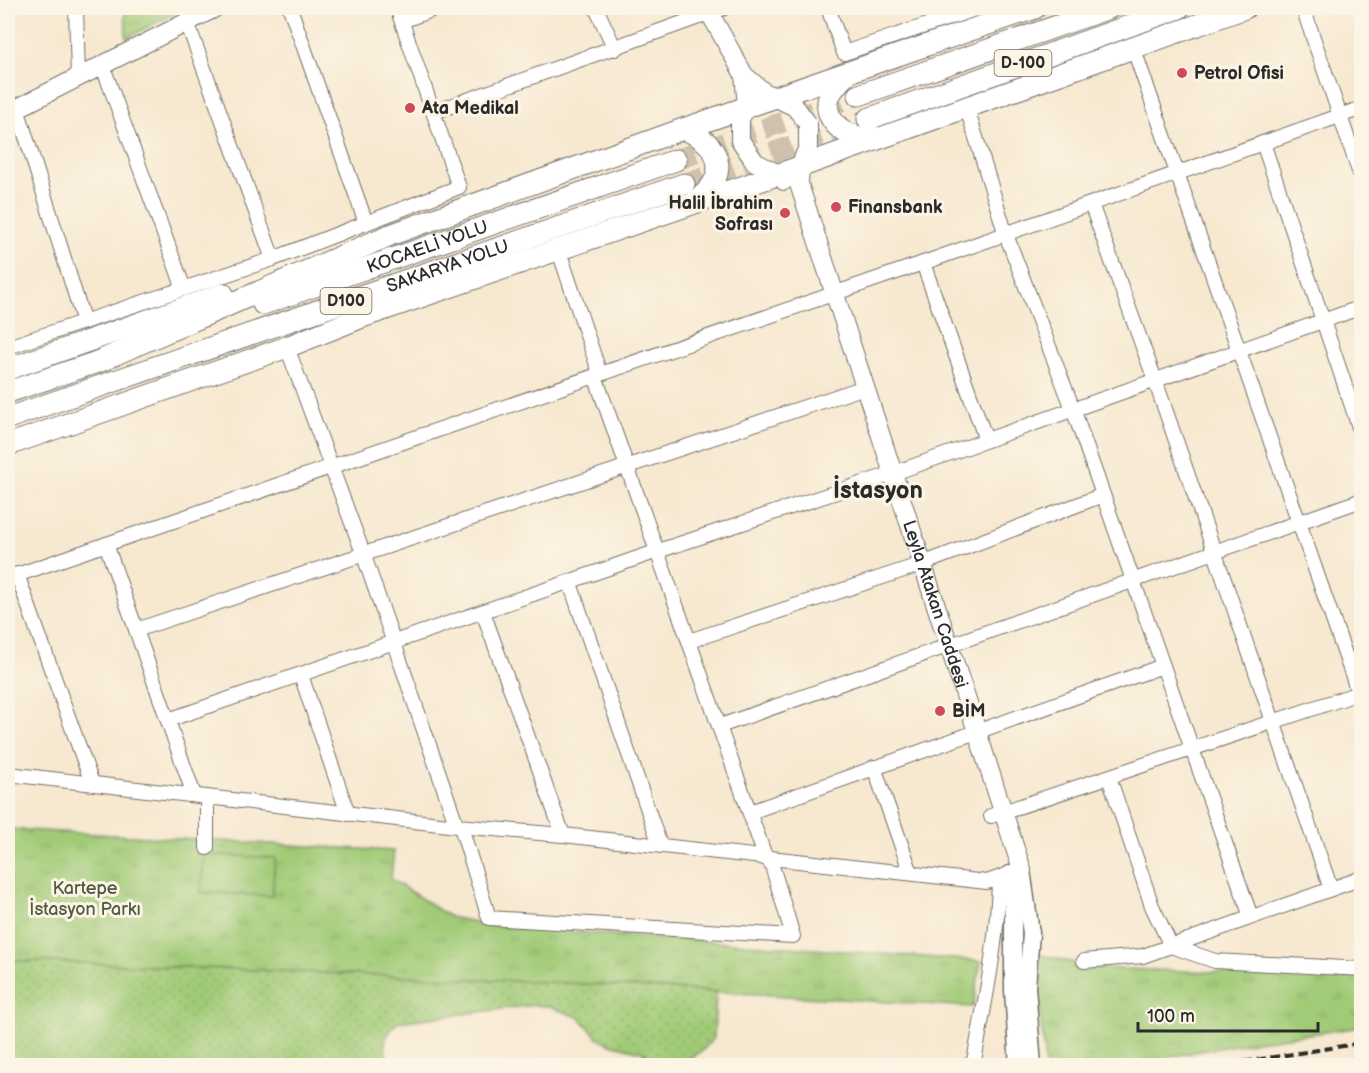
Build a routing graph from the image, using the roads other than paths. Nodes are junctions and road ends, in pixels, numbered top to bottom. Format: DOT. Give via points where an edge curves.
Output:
graph roads {
  1 [pos="76,8"];
  2 [pos="290,8"];
  3 [pos="397,8"];
  4 [pos="437,8"];
  5 [pos="596,8"];
  6 [pos="828,8"];
  7 [pos="978,8"];
  8 [pos="1035,8"];
  9 [pos="1108,8"];
  10 [pos="1179,8"];
  11 [pos="1245,8"];
  12 [pos="1303,8"];
  13 [pos="714,9"];
  14 [pos="201,13"];
  15 [pos="402,21"];
  16 [pos="1133,47"];
  17 [pos="615,49"];
  18 [pos="102,64"];
  19 [pos="850,71"];
  20 [pos="744,75"];
  21 [pos="78,77"];
  22 [pos="859,95"];
  23 [pos="772,97"];
  24 [pos="966,105"];
  25 [pos="747,106"];
  26 [pos="1362,108"];
  27 [pos="12,111"];
  28 [pos="434,112"];
  29 [pos="1338,117"];
  30 [pos="868,120"];
  31 [pos="683,129"];
  32 [pos="890,134"];
  33 [pos="1263,143"];
  34 [pos="676,160"];
  35 [pos="1177,173"];
  36 [pos="1362,180"];
  37 [pos="792,182"];
  38 [pos="689,193"];
  39 [pos="1091,204"];
  40 [pos="366,223"];
  41 [pos="1005,232"];
  42 [pos="390,235"];
  43 [pos="558,248"];
  44 [pos="273,259"];
  45 [pos="923,263"];
  46 [pos="184,289"];
  47 [pos="830,294"];
  48 [pos="1362,307"];
  49 [pos="362,317"];
  50 [pos="1321,321"];
  51 [pos="84,322"];
  52 [pos="8,347"];
  53 [pos="287,347"];
  54 [pos="1239,350"];
  55 [pos="95,363"];
  56 [pos="8,369"];
  57 [pos="598,375"];
  58 [pos="1155,380"];
  59 [pos="96,388"];
  60 [pos="860,389"];
  61 [pos="8,392"];
  62 [pos="118,407"];
  63 [pos="1073,409"];
  64 [pos="8,418"];
  65 [pos="8,435"];
  66 [pos="1362,436"];
  67 [pos="986,440"];
  68 [pos="8,445"];
  69 [pos="627,465"];
  70 [pos="331,466"];
  71 [pos="888,475"];
  72 [pos="1103,495"];
  73 [pos="1362,500"];
  74 [pos="1299,522"];
  75 [pos="106,544"];
  76 [pos="658,551"];
  77 [pos="1215,552"];
  78 [pos="363,553"];
  79 [pos="916,565"];
  80 [pos="12,576"];
  81 [pos="1133,580"];
  82 [pos="570,583"];
  83 [pos="483,612"];
  84 [pos="136,630"];
  85 [pos="689,640"];
  86 [pos="394,644"];
  87 [pos="943,649"];
  88 [pos="1163,666"];
  89 [pos="301,675"];
  90 [pos="1360,696"];
  91 [pos="168,720"];
  92 [pos="1274,721"];
  93 [pos="720,726"];
  94 [pos="971,734"];
  95 [pos="1192,749"];
  96 [pos="874,767"];
  97 [pos="8,774"];
  98 [pos="1109,777"];
  99 [pos="92,783"];
  100 [pos="200,796"];
  101 [pos="750,812"];
  102 [pos="348,814"];
  103 [pos="997,814"];
  104 [pos="459,826"];
  105 [pos="563,835"];
  106 [pos="660,845"];
  107 [pos="207,849"];
  108 [pos="768,859"];
  109 [pos="910,873"];
  110 [pos="1010,874"];
  111 [pos="1362,878"];
  112 [pos="1330,889"];
  113 [pos="1251,917"];
  114 [pos="1171,946"];
  115 [pos="1084,961"];
  116 [pos="1362,969"];
  117 [pos="968,1065"];
  118 [pos="1018,1065"];
  119 [pos="1033,1065"];
  1 -- 21 [label="street"];
  2 -- 40 [label="street"];
  3 -- 15 [label="street"];
  4 -- 15 [label="street"];
  5 -- 17 [label="street"];
  6 -- 7 [label="street" via="844,53"];
  8 -- 19 [label="highway"];
  9 -- 22 [label="highway, D-100"];
  10 -- 30 [label="highway, D-100"];
  11 -- 16 [label="highway"];
  12 -- 29 [label="street"];
  13 -- 17 [label="street"];
  13 -- 20 [label="main road"];
  14 -- 18 [label="main road"];
  14 -- 44 [label="street"];
  15 -- 28 [label="street"];
  16 -- 24 [label="highway"];
  16 -- 35 [label="street"];
  17 -- 28 [label="street"];
  18 -- 21 [label="main road"];
  18 -- 46 [label="street"];
  19 -- 23 [label="highway"];
  19 -- 32 [label="highway" via="836,84 828,100 831,118 851,135 867,138"];
  20 -- 23 [label="main road"];
  20 -- 25 [label="main road"];
  21 -- 27 [label="main road"];
  23 -- 25 [label="highway"];
  23 -- 37 [label="main road" via="795,107 808,124 808,147"];
  24 -- 32 [label="highway"];
  24 -- 41 [label="street"];
  25 -- 31 [label="highway"];
  25 -- 37 [label="main road" via="738,128 743,148 754,162"];
  26 -- 29 [label="street"];
  27 -- 51 [label="street"];
  28 -- 40 [label="street" via="459,187"];
  29 -- 33 [label="street"];
  29 -- 36 [label="street"];
  31 -- 38 [label="highway" via="707,141 718,168 714,183"];
  31 -- 42 [label="highway"];
  32 -- 37 [label="highway" via="836,154"];
  33 -- 35 [label="street"];
  33 -- 50 [label="street"];
  34 -- 55 [label="highway, KOCAELİ YOLU / D100"];
  35 -- 39 [label="street"];
  35 -- 54 [label="street"];
  37 -- 38 [label="highway"];
  37 -- 47 [label="main road, Leyla Atakan Caddesi"];
  38 -- 43 [label="highway"];
  38 -- 59 [label="highway, SAKARYA YOLU / D100"];
  39 -- 41 [label="street"];
  39 -- 58 [label="street"];
  40 -- 44 [label="street"];
  41 -- 45 [label="street"];
  41 -- 63 [label="street"];
  42 -- 55 [label="highway"];
  42 -- 56 [label="highway"];
  43 -- 49 [label="highway"];
  43 -- 57 [label="street"];
  44 -- 46 [label="street"];
  45 -- 47 [label="street"];
  45 -- 67 [label="street"];
  46 -- 51 [label="street"];
  47 -- 57 [label="street"];
  47 -- 60 [label="main road, Leyla Atakan Caddesi"];
  48 -- 50 [label="street"];
  49 -- 53 [label="highway"];
  49 -- 59 [label="highway"];
  50 -- 54 [label="street"];
  50 -- 66 [label="street"];
  51 -- 52 [label="street"];
  53 -- 62 [label="highway"];
  53 -- 70 [label="street"];
  54 -- 58 [label="street"];
  54 -- 74 [label="street"];
  55 -- 61 [label="highway, KOCAELİ YOLU / D100"];
  57 -- 69 [label="street"];
  57 -- 70 [label="street"];
  58 -- 63 [label="street"];
  58 -- 77 [label="street"];
  59 -- 64 [label="highway, SAKARYA YOLU / D100"];
  60 -- 69 [label="street"];
  60 -- 71 [label="main road, Leyla Atakan Caddesi"];
  62 -- 65 [label="highway"];
  62 -- 68 [label="highway"];
  63 -- 67 [label="street"];
  63 -- 72 [label="street"];
  67 -- 71 [label="street"];
  69 -- 76 [label="street"];
  69 -- 78 [label="street"];
  70 -- 75 [label="street"];
  70 -- 78 [label="street"];
  71 -- 76 [label="street"];
  71 -- 79 [label="main road, Leyla Atakan Caddesi"];
  72 -- 79 [label="street"];
  72 -- 81 [label="street"];
  73 -- 74 [label="street"];
  74 -- 77 [label="street"];
  74 -- 90 [label="street"];
  75 -- 80 [label="street"];
  75 -- 84 [label="street"];
  76 -- 82 [label="street"];
  76 -- 85 [label="street"];
  77 -- 81 [label="street"];
  77 -- 92 [label="street"];
  78 -- 84 [label="street"];
  78 -- 86 [label="street"];
  79 -- 85 [label="street"];
  79 -- 87 [label="main road, Leyla Atakan Caddesi"];
  80 -- 99 [label="street"];
  81 -- 87 [label="street"];
  81 -- 88 [label="street"];
  82 -- 83 [label="street"];
  82 -- 106 [label="street"];
  83 -- 86 [label="street"];
  83 -- 105 [label="street"];
  84 -- 91 [label="street"];
  85 -- 93 [label="street"];
  86 -- 89 [label="street"];
  86 -- 104 [label="street"];
  87 -- 93 [label="street"];
  87 -- 94 [label="main road, Leyla Atakan Caddesi"];
  88 -- 94 [label="street"];
  88 -- 95 [label="street"];
  89 -- 91 [label="street"];
  89 -- 102 [label="street"];
  90 -- 92 [label="street"];
  91 -- 100 [label="street"];
  92 -- 95 [label="street"];
  92 -- 112 [label="street"];
  93 -- 101 [label="street"];
  94 -- 96 [label="street"];
  94 -- 103 [label="main road, Leyla Atakan Caddesi"];
  95 -- 98 [label="street"];
  95 -- 113 [label="street"];
  96 -- 101 [label="street"];
  96 -- 109 [label="street"];
  97 -- 99 [label="street"];
  98 -- 103 [label="street"];
  98 -- 114 [label="street" via="1152,906"];
  99 -- 100 [label="street"];
  100 -- 102 [label="street"];
  100 -- 107 [label="street"];
  101 -- 108 [label="street"];
  102 -- 104 [label="street"];
  103 -- 110 [label="main road, Leyla Atakan Caddesi"];
  104 -- 105 [label="street"];
  104 -- 108 [label="street" via="489,918 793,936"];
  105 -- 106 [label="street"];
  106 -- 108 [label="street"];
  108 -- 109 [label="street"];
  109 -- 110 [label="street" via="987,882"];
  110 -- 117 [label="street" via="999,911 974,1061"];
  110 -- 118 [label="street, Leyla Atakan Caddesi"];
  110 -- 119 [label="street, Leyla Atakan Caddesi" via="1031,933 1027,987"];
  111 -- 112 [label="street"];
  112 -- 113 [label="street"];
  113 -- 114 [label="street"];
  114 -- 115 [label="street" via="1143,956"];
  114 -- 116 [label="street" via="1215,961"];
}
